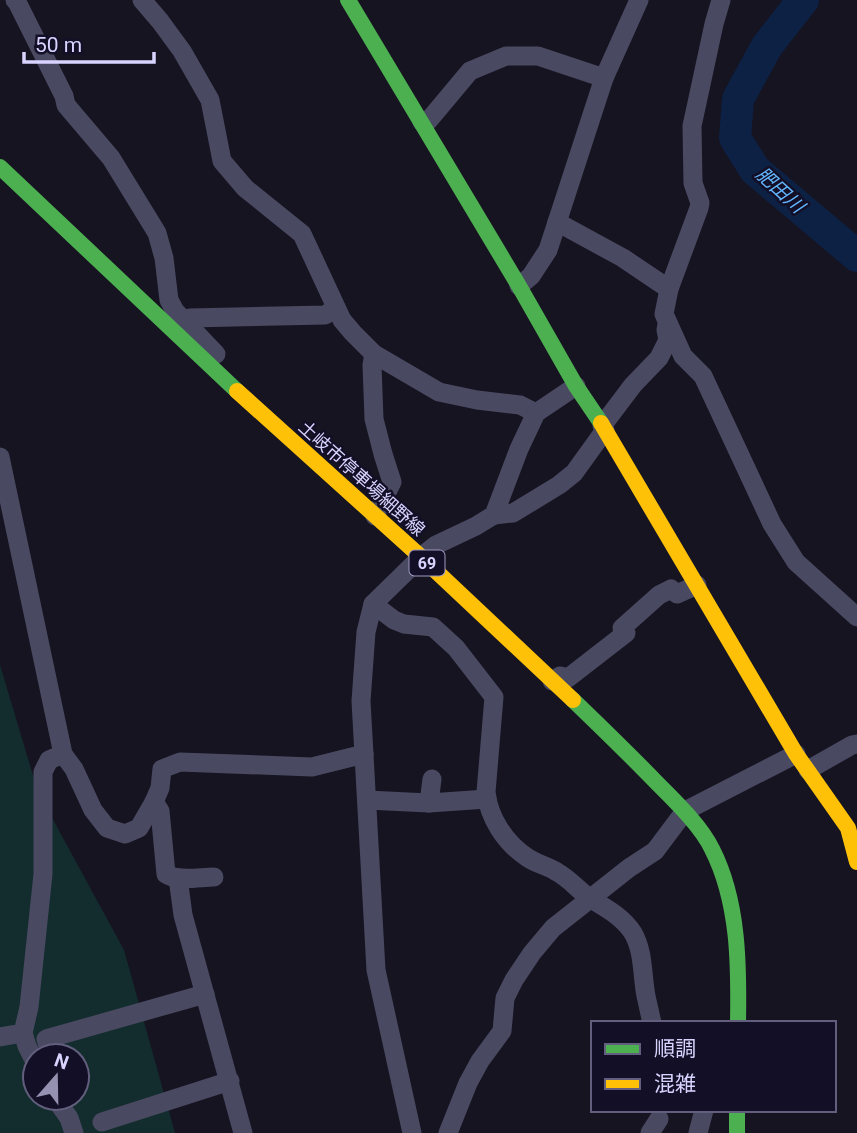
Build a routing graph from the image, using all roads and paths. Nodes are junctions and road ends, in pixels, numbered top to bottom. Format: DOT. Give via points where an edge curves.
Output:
graph roads {
  1 [pos="8,0"];
  2 [pos="15,0"];
  3 [pos="142,0"];
  4 [pos="639,0"];
  5 [pos="721,0"];
  6 [pos="358,5"];
  7 [pos="0,10"];
  8 [pos="604,78"];
  9 [pos="422,122"];
  10 [pos="0,167"];
  11 [pos="557,222"];
  12 [pos="519,286"];
  13 [pos="669,289"];
  14 [pos="336,308"];
  15 [pos="184,320"];
  16 [pos="668,323"];
  17 [pos="374,355"];
  18 [pos="229,384"];
  19 [pos="576,386"];
  20 [pos="536,413"];
  21 [pos="603,428"];
  22 [pos="0,457"];
  23 [pos="494,515"];
  24 [pos="375,516"];
  25 [pos="421,557"];
  26 [pos="697,585"];
  27 [pos="373,604"];
  28 [pos="857,618"];
  29 [pos="552,681"];
  30 [pos="857,744"];
  31 [pos="63,754"];
  32 [pos="364,754"];
  33 [pos="796,754"];
  34 [pos="808,770"];
  35 [pos="432,779"];
  36 [pos="486,799"];
  37 [pos="367,800"];
  38 [pos="154,802"];
  39 [pos="429,803"];
  40 [pos="685,811"];
  41 [pos="857,862"];
  42 [pos="214,877"];
  43 [pos="178,878"];
  44 [pos="590,898"];
  45 [pos="205,994"];
  46 [pos="652,1021"];
  47 [pos="738,1021"];
  48 [pos="23,1033"];
  49 [pos="0,1037"];
  50 [pos="26,1042"];
  51 [pos="47,1042"];
  52 [pos="230,1081"];
  53 [pos="66,1112"];
  54 [pos="703,1112"];
  55 [pos="737,1112"];
  56 [pos="102,1122"];
  57 [pos="74,1133"];
  58 [pos="243,1133"];
  59 [pos="412,1133"];
  60 [pos="448,1133"];
  61 [pos="698,1133"];
  62 [pos="737,1133"];
  1 -- 7 [label="street"];
  2 -- 15 [label="street" via="66,106 111,158 157,233 169,300"];
  3 -- 14 [label="street" via="182,51 210,100 222,161 245,188 302,234"];
  4 -- 8 [label="street"];
  5 -- 13 [label="street" via="692,126 693,183 700,203"];
  6 -- 9 [label="main road"];
  8 -- 9 [label="street" via="538,56 506,56 470,71 429,120"];
  8 -- 11 [label="street"];
  9 -- 12 [label="main road"];
  10 -- 18 [label="main road, 土岐市停車場細野線 / 69"];
  11 -- 12 [label="street" via="548,250"];
  11 -- 13 [label="street"];
  12 -- 19 [label="main road"];
  13 -- 16 [label="street" via="664,314"];
  14 -- 15 [label="street" via="325,314"];
  14 -- 17 [label="street"];
  15 -- 18 [label="street" via="229,368"];
  16 -- 21 [label="street" via="668,340 659,358 633,384"];
  16 -- 28 [label="street" via="683,356 703,376 772,524 796,562"];
  17 -- 20 [label="street" via="439,392 520,405"];
  17 -- 24 [label="street" via="374,419 392,482"];
  18 -- 24 [label="main road, 土岐市停車場細野線 / 69"];
  19 -- 20 [label="street"];
  19 -- 21 [label="main road"];
  20 -- 23 [label="street"];
  21 -- 23 [label="street" via="574,473 559,485 513,513"];
  21 -- 26 [label="main road"];
  22 -- 31 [label="street"];
  23 -- 25 [label="street"];
  24 -- 25 [label="main road, 土岐市停車場細野線 / 69"];
  25 -- 27 [label="street"];
  25 -- 29 [label="main road, 土岐市停車場細野線 / 69"];
  26 -- 29 [label="street" via="677,594 671,589 659,595 622,628 626,634 568,678"];
  26 -- 33 [label="main road"];
  27 -- 32 [label="street" via="366,632 361,701"];
  27 -- 36 [label="street" via="404,624 433,628 456,648 494,697"];
  29 -- 40 [label="main road, 土岐市停車場細野線 / 69"];
  30 -- 34 [label="street"];
  31 -- 38 [label="street" via="107,828 125,834 139,828"];
  31 -- 48 [label="street" via="49,760 43,772 43,874"];
  32 -- 37 [label="street"];
  32 -- 38 [label="street" via="312,767 180,762 162,769"];
  33 -- 34 [label="main road"];
  33 -- 40 [label="street"];
  34 -- 41 [label="main road" via="848,828"];
  35 -- 39 [label="street"];
  36 -- 39 [label="street"];
  36 -- 44 [label="street" via="501,833 521,853 556,870"];
  37 -- 39 [label="street"];
  37 -- 59 [label="street" via="376,970"];
  38 -- 43 [label="street" via="160,811 166,874"];
  40 -- 44 [label="street" via="655,851"];
  40 -- 47 [label="main road, 土岐市停車場細野線 / 69" via="712,848 725,883 735,927"];
  42 -- 43 [label="street"];
  43 -- 45 [label="street" via="183,915"];
  44 -- 46 [label="street" via="634,934"];
  44 -- 60 [label="street" via="553,928 514,980 505,998 502,1031 468,1083"];
  45 -- 51 [label="street"];
  45 -- 52 [label="street"];
  48 -- 49 [label="street"];
  48 -- 50 [label="street"];
  52 -- 56 [label="street"];
  52 -- 58 [label="street"];
  53 -- 57 [label="street"];
  54 -- 61 [label="street"];
  55 -- 62 [label="main road"];
}
